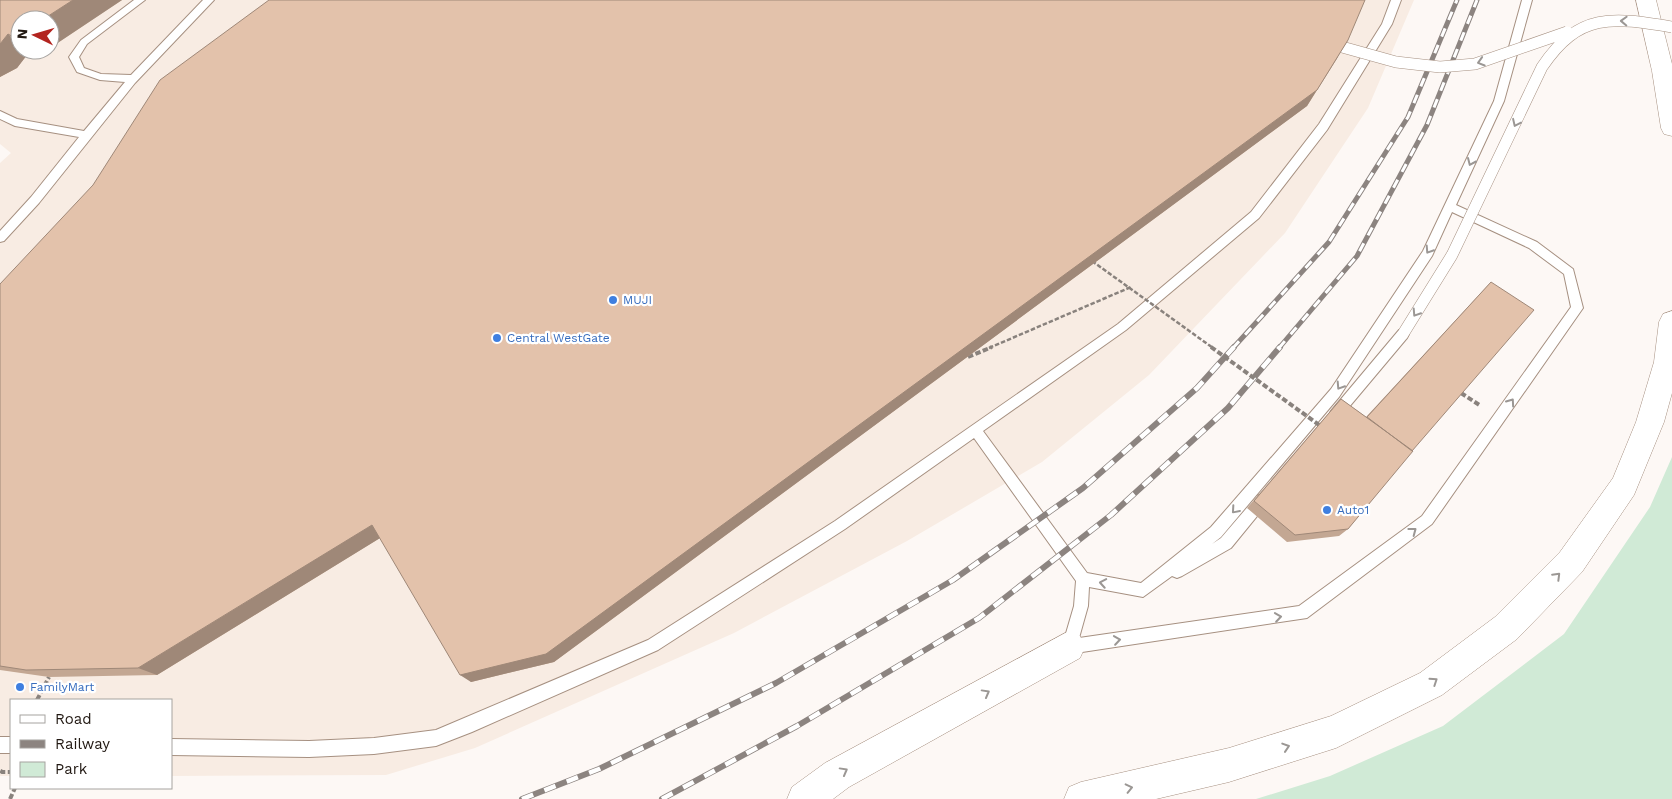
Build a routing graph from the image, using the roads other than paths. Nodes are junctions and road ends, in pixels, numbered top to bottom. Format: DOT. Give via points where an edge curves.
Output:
graph roads {
  1 [pos="140,0"];
  2 [pos="208,0"];
  3 [pos="1396,0"];
  4 [pos="1527,0"];
  5 [pos="1646,0"];
  6 [pos="1672,27"];
  7 [pos="1576,28"];
  8 [pos="1342,47"];
  9 [pos="132,79"];
  10 [pos="0,116"];
  11 [pos="1672,128"];
  12 [pos="86,135"];
  13 [pos="1451,207"];
  14 [pos="0,238"];
  15 [pos="1672,322"];
  16 [pos="1327,427"];
  17 [pos="975,430"];
  18 [pos="1270,491"];
  19 [pos="1083,579"];
  20 [pos="1143,590"];
  21 [pos="1069,647"];
  22 [pos="172,747"];
  23 [pos="804,799"];
  24 [pos="1081,799"];
  1 -- 9 [label="lane" via="84,42 74,57 80,70 100,77"];
  2 -- 9 [label="lane"];
  3 -- 17 [label="lane" via="1387,24 1323,127 1255,215 1122,327"];
  4 -- 13 [label="lane, one-way" via="1498,101"];
  5 -- 11 [label="main road"];
  6 -- 7 [label="lane, one-way, bridge" via="1611,20"];
  7 -- 8 [label="lane, one-way, bridge" via="1475,64 1440,67 1373,56"];
  7 -- 16 [label="lane, one-way, bridge" via="1560,41 1542,67 1452,255 1403,334"];
  9 -- 12 [label="lane"];
  10 -- 12 [label="lane" via="15,122"];
  12 -- 14 [label="lane" via="46,190"];
  13 -- 20 [label="lane, one-way" via="1435,242 1335,393 1216,532"];
  21 -- 13 [label="lane, one-way" via="1302,613 1427,520 1577,308 1569,272 1533,245"];
  24 -- 15 [label="main road, one-way" via="1229,765 1336,731 1431,684 1506,628 1571,562 1624,486 1650,422 1667,362"];
  17 -- 19 [label="lane"];
  17 -- 22 [label="lane" via="840,525 653,645 472,724 436,738 374,746 309,749"];
  18 -- 20 [label="lane" via="1226,543"];
  20 -- 19 [label="lane, one-way"];
  19 -- 21 [label="lane" via="1081,606"];
  23 -- 21 [label="main road, one-way" via="838,775"];
}
